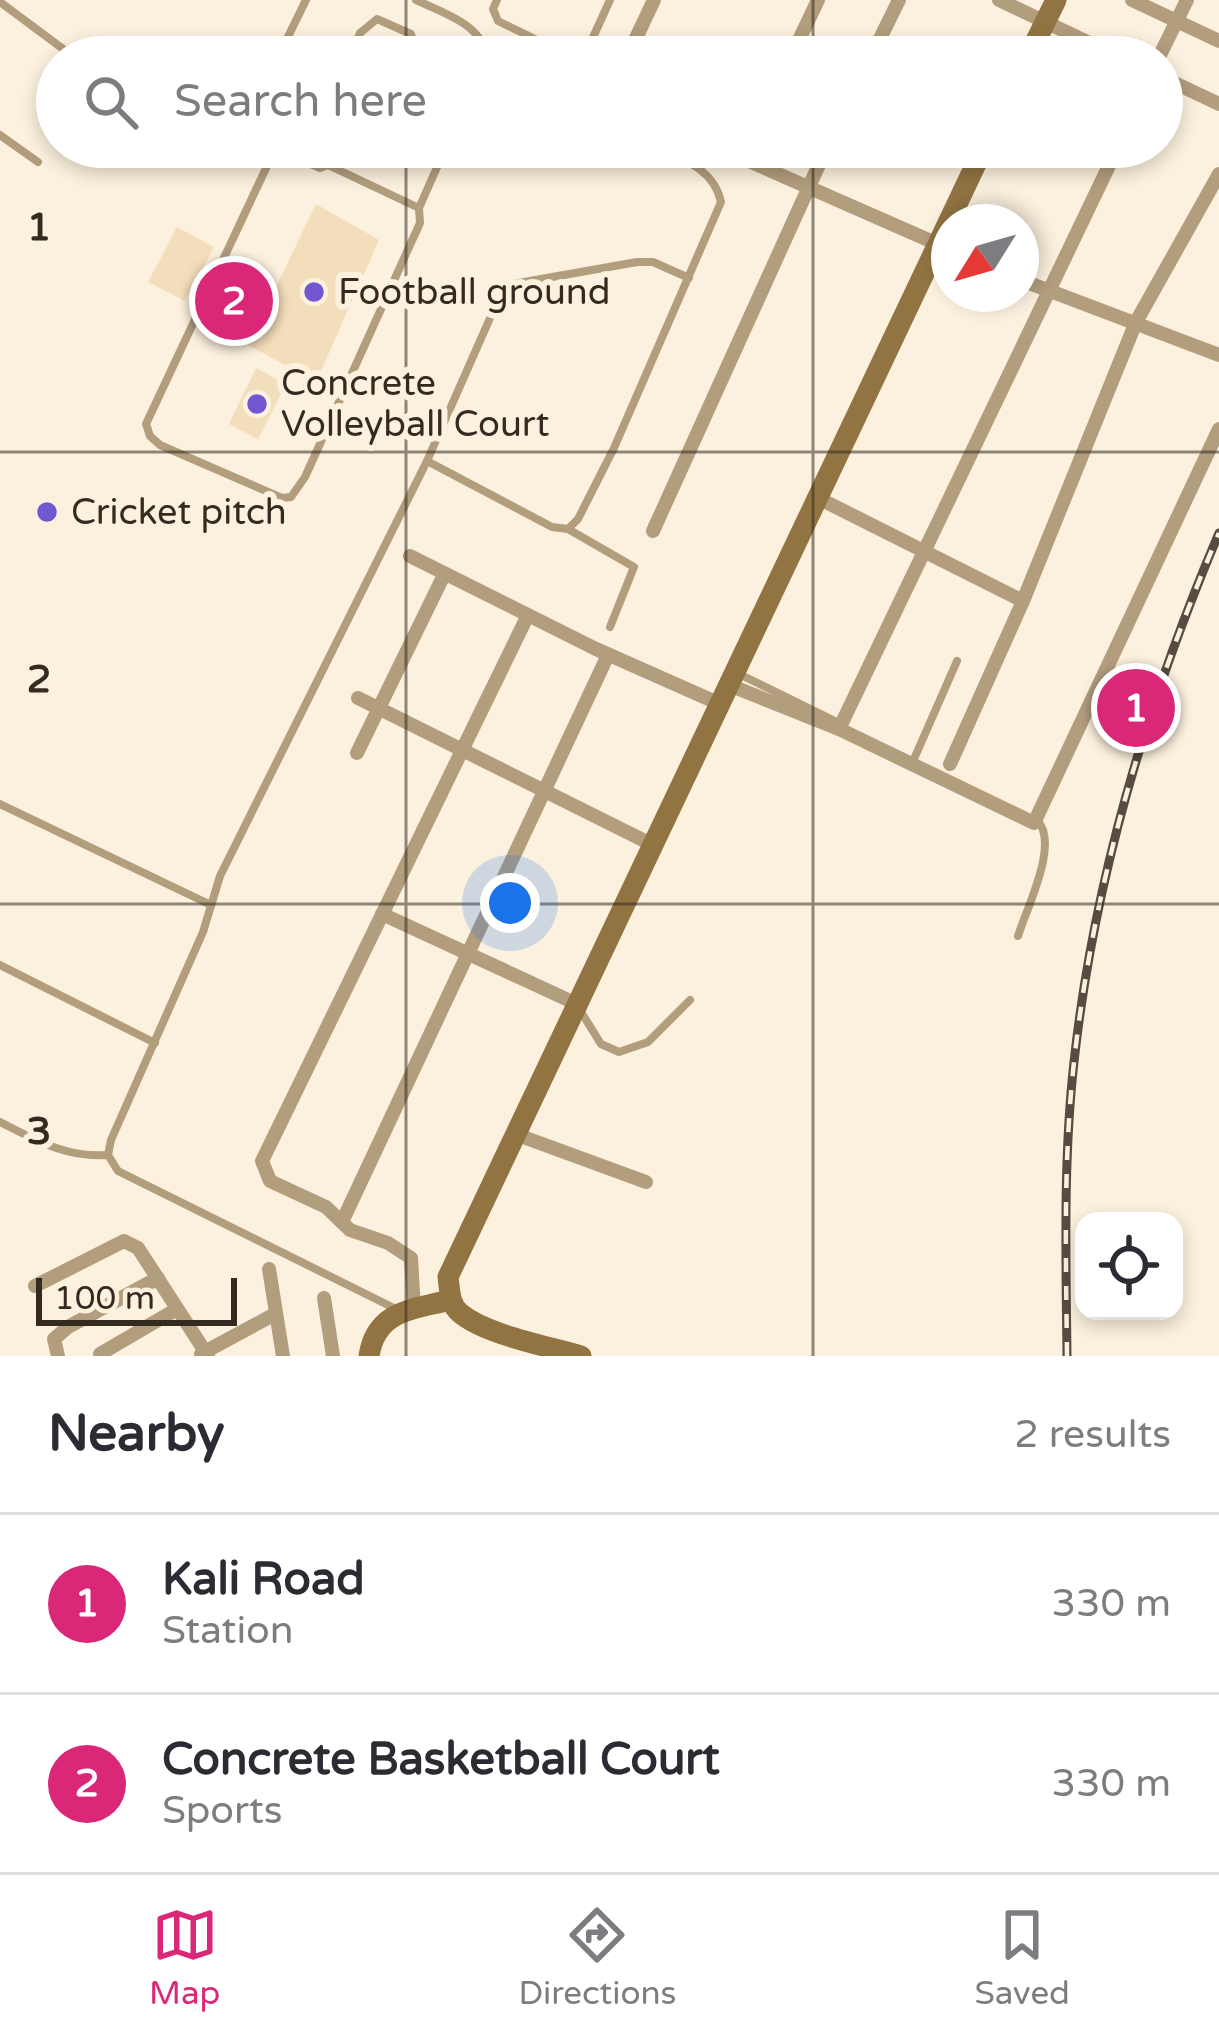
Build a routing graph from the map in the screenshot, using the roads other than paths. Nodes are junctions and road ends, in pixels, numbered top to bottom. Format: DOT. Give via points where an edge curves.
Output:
graph roads {
  1 [pos="306,0"];
  2 [pos="416,0"];
  3 [pos="496,0"];
  4 [pos="610,0"];
  5 [pos="654,0"];
  6 [pos="818,0"];
  7 [pos="899,0"];
  8 [pos="999,0"];
  9 [pos="1055,0"];
  10 [pos="1132,0"];
  11 [pos="1187,0"];
  12 [pos="0,2"];
  13 [pos="1177,21"];
  14 [pos="1045,22"];
  15 [pos="46,36"];
  16 [pos="288,36"];
  17 [pos="359,36"];
  18 [pos="411,36"];
  19 [pos="479,36"];
  20 [pos="529,36"];
  21 [pos="594,36"];
  22 [pos="637,36"];
  23 [pos="800,36"];
  24 [pos="881,36"];
  25 [pos="1038,36"];
  26 [pos="1075,36"];
  27 [pos="1170,36"];
  28 [pos="1219,41"];
  29 [pos="1183,87"];
  30 [pos="1219,104"];
  31 [pos="0,135"];
  32 [pos="36,161"];
  33 [pos="265,168"];
  34 [pos="334,168"];
  35 [pos="437,168"];
  36 [pos="696,168"];
  37 [pos="771,168"];
  38 [pos="816,168"];
  39 [pos="975,168"];
  40 [pos="1108,168"];
  41 [pos="1219,174"];
  42 [pos="806,189"];
  43 [pos="960,204"];
  44 [pos="419,208"];
  45 [pos="931,241"];
  46 [pos="931,270"];
  47 [pos="689,278"];
  48 [pos="1039,288"];
  49 [pos="1049,293"];
  50 [pos="1136,322"];
  51 [pos="1219,355"];
  52 [pos="1219,429"];
  53 [pos="428,461"];
  54 [pos="818,498"];
  55 [pos="568,529"];
  56 [pos="653,531"];
  57 [pos="927,552"];
  58 [pos="410,556"];
  59 [pos="444,575"];
  60 [pos="1023,601"];
  61 [pos="527,616"];
  62 [pos="1123,618"];
  63 [pos="610,627"];
  64 [pos="608,655"];
  65 [pos="957,661"];
  66 [pos="728,687"];
  67 [pos="358,698"];
  68 [pos="379,709"];
  69 [pos="840,726"];
  70 [pos="462,751"];
  71 [pos="357,753"];
  72 [pos="914,759"];
  73 [pos="945,775"];
  74 [pos="545,791"];
  75 [pos="0,804"];
  76 [pos="1034,818"];
  77 [pos="653,844"];
  78 [pos="211,905"];
  79 [pos="382,914"];
  80 [pos="1018,936"];
  81 [pos="470,955"];
  82 [pos="0,965"];
  83 [pos="690,1000"];
  84 [pos="577,1004"];
  85 [pos="155,1043"];
  86 [pos="0,1122"];
  87 [pos="515,1134"];
  88 [pos="108,1155"];
  89 [pos="646,1182"];
  90 [pos="342,1222"];
  91 [pos="269,1269"];
  92 [pos="158,1278"];
  93 [pos="35,1286"];
  94 [pos="324,1298"];
  95 [pos="450,1300"];
  96 [pos="177,1309"];
  97 [pos="409,1311"];
  98 [pos="275,1314"];
  99 [pos="512,1345"];
  100 [pos="100,1354"];
  101 [pos="203,1355"];
  102 [pos="58,1356"];
  103 [pos="283,1356"];
  104 [pos="333,1356"];
  105 [pos="369,1356"];
  106 [pos="581,1356"];
  1 -- 16 [label="lane"];
  2 -- 19 [label="lane"];
  3 -- 20 [label="lane" via="498,21"];
  4 -- 21 [label="lane"];
  5 -- 22 [label="street"];
  6 -- 23 [label="street"];
  7 -- 24 [label="street"];
  8 -- 14 [label="street"];
  9 -- 14 [label="main road"];
  10 -- 13 [label="street"];
  11 -- 13 [label="street"];
  12 -- 15 [label="lane"];
  13 -- 27 [label="street"];
  13 -- 28 [label="street"];
  14 -- 25 [label="main road"];
  14 -- 26 [label="street"];
  17 -- 18 [label="lane" via="376,19"];
  29 -- 30 [label="street"];
  31 -- 32 [label="lane"];
  33 -- 44 [label="lane" via="146,424 160,445 282,498 305,477 420,223"];
  34 -- 44 [label="lane"];
  35 -- 44 [label="lane"];
  36 -- 47 [label="lane" via="717,184 721,202"];
  37 -- 42 [label="street"];
  38 -- 42 [label="street"];
  39 -- 43 [label="main road"];
  40 -- 49 [label="street"];
  41 -- 50 [label="street"];
  42 -- 45 [label="street"];
  42 -- 56 [label="street"];
  46 -- 54 [label="main road"];
  47 -- 53 [label="lane" via="637,262 513,284 498,300"];
  47 -- 55 [label="lane" via="614,448"];
  48 -- 49 [label="street"];
  49 -- 50 [label="street"];
  49 -- 57 [label="street"];
  50 -- 51 [label="street"];
  50 -- 60 [label="street"];
  52 -- 76 [label="street"];
  53 -- 55 [label="lane"];
  53 -- 78 [label="lane"];
  54 -- 57 [label="street"];
  54 -- 66 [label="main road"];
  55 -- 63 [label="lane" via="634,567"];
  57 -- 60 [label="street"];
  57 -- 69 [label="street"];
  58 -- 59 [label="street"];
  59 -- 61 [label="street"];
  59 -- 68 [label="street"];
  60 -- 73 [label="street"];
  61 -- 64 [label="street"];
  61 -- 70 [label="street"];
  62 -- 76 [label="lane"];
  64 -- 66 [label="street"];
  64 -- 74 [label="street"];
  65 -- 72 [label="lane"];
  66 -- 69 [label="street"];
  66 -- 77 [label="main road"];
  67 -- 68 [label="street"];
  68 -- 70 [label="street"];
  68 -- 71 [label="street"];
  69 -- 72 [label="lane"];
  69 -- 73 [label="street"];
  70 -- 74 [label="street"];
  70 -- 79 [label="street"];
  72 -- 76 [label="lane"];
  73 -- 76 [label="street"];
  74 -- 77 [label="street"];
  74 -- 81 [label="street"];
  75 -- 78 [label="lane"];
  76 -- 80 [label="lane" via="1048,844"];
  77 -- 84 [label="main road"];
  78 -- 85 [label="lane"];
  79 -- 81 [label="street"];
  79 -- 90 [label="street" via="262,1161 270,1181"];
  81 -- 84 [label="street"];
  81 -- 90 [label="street"];
  82 -- 85 [label="lane"];
  83 -- 84 [label="lane" via="648,1042 619,1052 602,1044"];
  84 -- 87 [label="main road"];
  85 -- 88 [label="lane"];
  86 -- 88 [label="lane" via="60,1151"];
  87 -- 89 [label="street"];
  87 -- 95 [label="main road" via="448,1277"];
  88 -- 97 [label="lane" via="118,1171"];
  90 -- 97 [label="street" via="411,1258"];
  91 -- 98 [label="street"];
  92 -- 93 [label="street" via="124,1241"];
  92 -- 96 [label="street"];
  92 -- 102 [label="street" via="68,1327 54,1340"];
  94 -- 104 [label="street"];
  95 -- 97 [label="main road"];
  95 -- 99 [label="main road"];
  96 -- 100 [label="street"];
  96 -- 101 [label="street"];
  97 -- 105 [label="main road" via="376,1330"];
  98 -- 101 [label="street"];
  98 -- 103 [label="street"];
  99 -- 106 [label="main road"];
}
